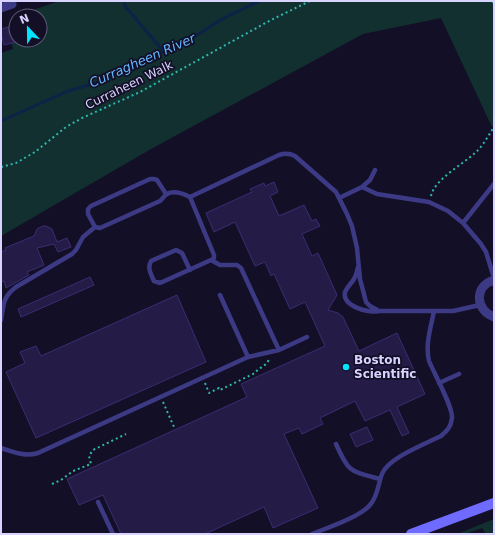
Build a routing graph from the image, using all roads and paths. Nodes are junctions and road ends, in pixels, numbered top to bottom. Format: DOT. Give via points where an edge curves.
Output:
graph roads {
  1 [pos="11,1"];
  2 [pos="310,1"];
  3 [pos="493,1"];
  4 [pos="494,7"];
  5 [pos="1,8"];
  6 [pos="494,128"];
  7 [pos="1,167"];
  8 [pos="375,170"];
  9 [pos="494,184"];
  10 [pos="362,187"];
  11 [pos="166,194"];
  12 [pos="190,196"];
  13 [pos="431,196"];
  14 [pos="339,198"];
  15 [pos="463,223"];
  16 [pos="95,227"];
  17 [pos="212,260"];
  18 [pos="359,264"];
  19 [pos="190,270"];
  20 [pos="494,279"];
  21 [pos="220,295"];
  22 [pos="480,305"];
  23 [pos="379,311"];
  24 [pos="434,311"];
  25 [pos="494,317"];
  26 [pos="1,320"];
  27 [pos="307,337"];
  28 [pos="279,350"];
  29 [pos="272,352"];
  30 [pos="248,357"];
  31 [pos="459,374"];
  32 [pos="202,378"];
  33 [pos="439,383"];
  34 [pos="160,397"];
  35 [pos="174,427"];
  36 [pos="126,434"];
  37 [pos="336,444"];
  38 [pos="1,448"];
  39 [pos="380,479"];
  40 [pos="52,484"];
  41 [pos="98,502"];
  42 [pos="494,503"];
  43 [pos="112,534"];
  44 [pos="312,534"];
  45 [pos="411,534"];
  1 -- 5 [label="street" via="12,4"];
  2 -- 7 [label="path, Curraheen Walk" via="140,92 82,118 66,127 35,152 16,163"];
  3 -- 4 [label="path"];
  6 -- 13 [label="path" via="477,152 447,175 432,190"];
  8 -- 10 [label="lane" via="370,180"];
  9 -- 15 [label="lane"];
  10 -- 14 [label="lane"];
  10 -- 15 [label="lane" via="377,194 429,202"];
  11 -- 12 [label="lane" via="173,192"];
  11 -- 16 [label="lane" via="160,201 100,228"];
  11 -- 16 [label="lane" via="154,179 98,203 88,209"];
  12 -- 14 [label="lane" via="285,153 295,156 336,192"];
  12 -- 17 [label="lane" via="214,255"];
  14 -- 18 [label="lane" via="352,226"];
  15 -- 20 [label="lane" via="486,252"];
  16 -- 26 [label="lane" via="82,237 72,254 8,294 4,301"];
  17 -- 19 [label="lane"];
  17 -- 28 [label="lane" via="220,265 237,265 241,268"];
  18 -- 23 [label="lane" via="366,302"];
  18 -- 23 [label="lane" via="345,296 362,310"];
  19 -- 19 [label="lane" via="182,253 176,250 151,261 149,265 157,283"];
  20 -- 22 [label="street" via="487,283 480,293"];
  21 -- 30 [label="lane"];
  22 -- 24 [label="lane" via="452,311"];
  22 -- 25 [label="street"];
  23 -- 24 [label="lane"];
  24 -- 33 [label="lane" via="427,353"];
  27 -- 28 [label="lane"];
  28 -- 29 [label="lane"];
  29 -- 30 [label="lane"];
  29 -- 32 [label="path" via="268,363 256,373 220,390 219,388 209,393"];
  30 -- 32 [label="lane"];
  31 -- 33 [label="lane"];
  32 -- 34 [label="lane"];
  33 -- 39 [label="lane" via="452,413 447,431 394,459 386,466"];
  34 -- 35 [label="path"];
  34 -- 38 [label="lane" via="30,456"];
  36 -- 40 [label="path" via="93,450 89,456 91,464"];
  37 -- 39 [label="lane" via="344,463 350,469"];
  39 -- 44 [label="lane" via="376,495 369,506 350,518"];
  41 -- 43 [label="lane"];
  42 -- 45 [label="main road"];
}
